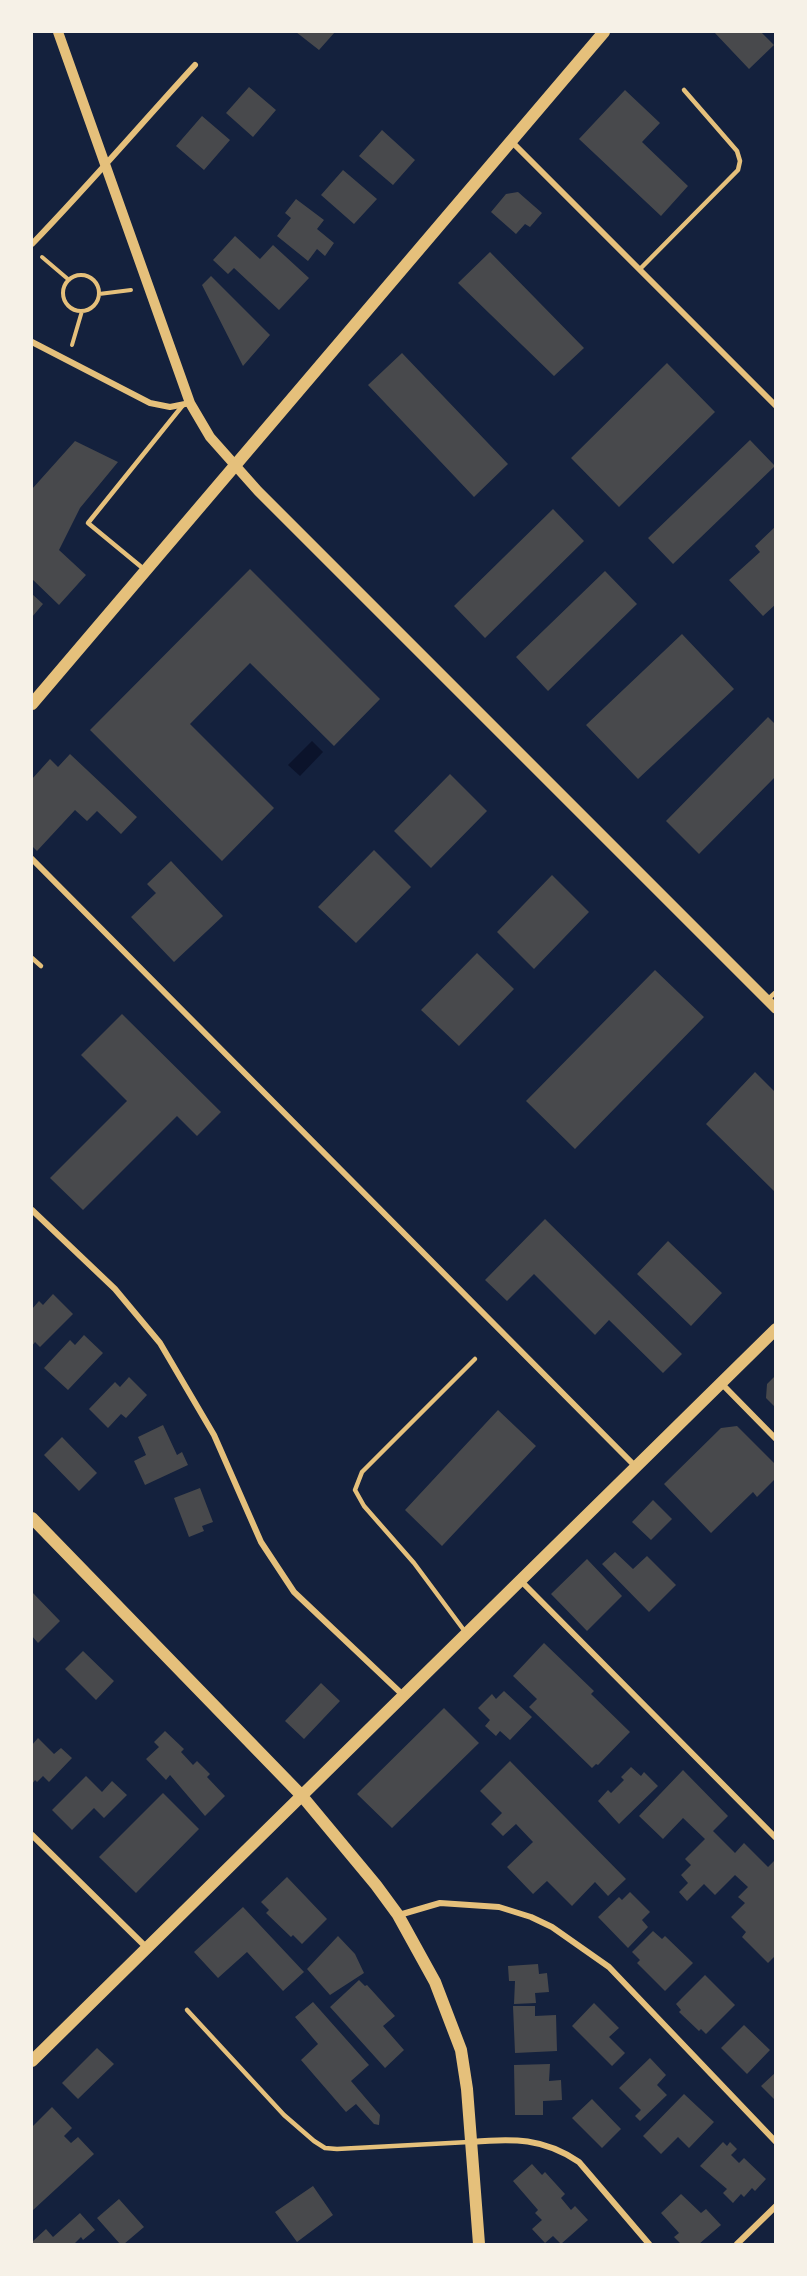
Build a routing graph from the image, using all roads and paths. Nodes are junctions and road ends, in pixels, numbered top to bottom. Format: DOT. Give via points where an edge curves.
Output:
graph roads {
  1 [pos="58,32"];
  2 [pos="604,32"];
  3 [pos="195,65"];
  4 [pos="684,90"];
  5 [pos="511,141"];
  6 [pos="105,165"];
  7 [pos="32,244"];
  8 [pos="42,257"];
  9 [pos="640,269"];
  10 [pos="69,280"];
  11 [pos="131,290"];
  12 [pos="99,294"];
  13 [pos="82,311"];
  14 [pos="32,342"];
  15 [pos="71,348"];
  16 [pos="187,404"];
  17 [pos="776,406"];
  18 [pos="234,466"];
  19 [pos="145,570"];
  20 [pos="32,704"];
  21 [pos="32,859"];
  22 [pos="32,958"];
  23 [pos="41,966"];
  24 [pos="776,992"];
  25 [pos="767,1000"];
  26 [pos="776,1009"];
  27 [pos="32,1210"];
  28 [pos="776,1329"];
  29 [pos="475,1359"];
  30 [pos="720,1383"];
  31 [pos="776,1439"];
  32 [pos="635,1466"];
  33 [pos="32,1518"];
  34 [pos="521,1581"];
  35 [pos="466,1633"];
  36 [pos="404,1696"];
  37 [pos="302,1796"];
  38 [pos="32,1835"];
  39 [pos="776,1838"];
  40 [pos="398,1915"];
  41 [pos="147,1948"];
  42 [pos="187,2010"];
  43 [pos="32,2061"];
  44 [pos="471,2142"];
  45 [pos="776,2142"];
  46 [pos="776,2206"];
  47 [pos="479,2244"];
  48 [pos="649,2244"];
  49 [pos="737,2244"];
  1 -- 6 [label="street"];
  2 -- 5 [label="main road"];
  3 -- 6 [label="street"];
  4 -- 9 [label="lane" via="737,151 738,170"];
  5 -- 9 [label="street"];
  5 -- 18 [label="main road"];
  6 -- 7 [label="street"];
  6 -- 16 [label="street"];
  8 -- 10 [label="path"];
  9 -- 17 [label="street"];
  10 -- 12 [label="path" via="79,275 90,277"];
  10 -- 13 [label="path" via="63,290 65,302"];
  11 -- 12 [label="path"];
  12 -- 13 [label="path" via="96,304"];
  13 -- 15 [label="path"];
  14 -- 16 [label="street" via="150,403 170,407"];
  16 -- 18 [label="street"];
  16 -- 19 [label="lane" via="88,523"];
  18 -- 19 [label="main road"];
  18 -- 25 [label="street"];
  19 -- 20 [label="main road"];
  21 -- 32 [label="street"];
  22 -- 23 [label="lane"];
  24 -- 25 [label="lane"];
  25 -- 26 [label="street"];
  27 -- 36 [label="street" via="115,1289 160,1343 214,1435 261,1542 294,1592"];
  28 -- 30 [label="main road"];
  29 -- 35 [label="lane" via="362,1472 355,1490"];
  30 -- 31 [label="street"];
  30 -- 32 [label="main road"];
  32 -- 34 [label="main road"];
  33 -- 37 [label="main road"];
  34 -- 35 [label="main road"];
  34 -- 39 [label="street"];
  35 -- 36 [label="main road"];
  36 -- 37 [label="main road"];
  37 -- 40 [label="main road"];
  37 -- 41 [label="main road"];
  38 -- 41 [label="street"];
  40 -- 44 [label="main road" via="435,1982 460,2050"];
  40 -- 45 [label="street" via="440,1903 499,1907 552,1927 609,1967"];
  41 -- 43 [label="main road"];
  42 -- 44 [label="lane" via="284,2115 325,2148"];
  44 -- 47 [label="main road"];
  44 -- 48 [label="street" via="500,2139 546,2144 566,2152"];
  46 -- 49 [label="street"];
}
